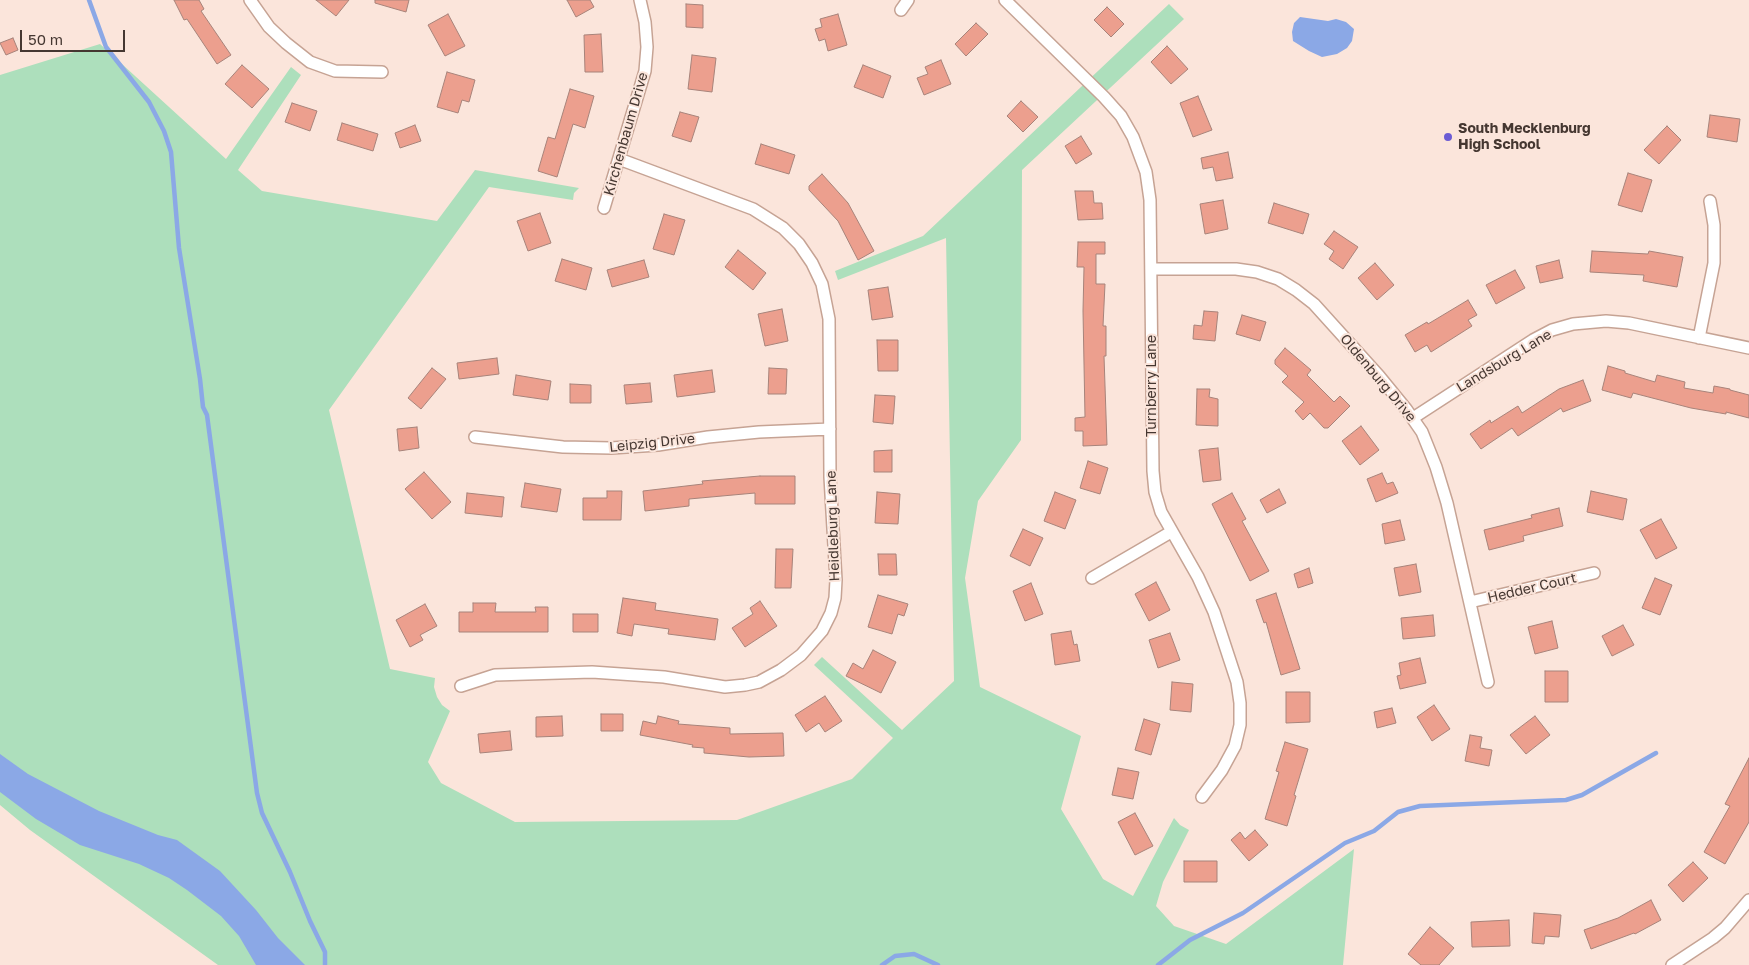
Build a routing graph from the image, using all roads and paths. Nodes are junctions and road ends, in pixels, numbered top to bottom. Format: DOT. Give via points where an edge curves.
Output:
graph roads {
  1 [pos="250,0"];
  2 [pos="640,0"];
  3 [pos="908,0"];
  4 [pos="1005,0"];
  5 [pos="901,10"];
  6 [pos="382,72"];
  7 [pos="618,160"];
  8 [pos="1710,201"];
  9 [pos="604,208"];
  10 [pos="1152,269"];
  11 [pos="1699,338"];
  12 [pos="1749,348"];
  13 [pos="1412,418"];
  14 [pos="830,429"];
  15 [pos="475,437"];
  16 [pos="1171,532"];
  17 [pos="1594,573"];
  18 [pos="1092,578"];
  19 [pos="1470,602"];
  20 [pos="1488,682"];
  21 [pos="461,686"];
  22 [pos="1202,797"];
  23 [pos="1749,900"];
  24 [pos="1672,965"];
  1 -- 6 [label="street" via="269,27 310,62 335,71"];
  2 -- 7 [label="street, Kirchenbaum Drive" via="647,47 645,71"];
  3 -- 5 [label="street"];
  4 -- 10 [label="street, Turnberry Lane" via="1104,97 1134,137 1144,166 1150,200"];
  7 -- 9 [label="street, Kirchenbaum Drive"];
  7 -- 14 [label="street, Heidleburg Lane" via="753,209 774,222 798,244 822,284 829,313"];
  8 -- 11 [label="street" via="1714,263"];
  10 -- 13 [label="street, Oldenburg Drive" via="1236,268 1278,279 1314,304"];
  10 -- 16 [label="street, Turnberry Lane" via="1153,470 1157,502"];
  11 -- 12 [label="street, Landsburg Lane"];
  11 -- 13 [label="street, Landsburg Lane" via="1629,323 1606,321 1566,326 1533,340"];
  13 -- 19 [label="street, Oldenburg Drive" via="1422,432 1436,467"];
  14 -- 15 [label="street, Leipzig Drive" via="759,432 658,446 611,448 563,447"];
  14 -- 21 [label="street, Heidleburg Lane" via="835,598 822,631 809,648 781,670 759,682 735,687 664,677 592,672 494,675"];
  16 -- 18 [label="street"];
  16 -- 22 [label="street, Turnberry Lane" via="1214,612 1237,682 1240,703 1240,725 1235,746"];
  17 -- 19 [label="street, Hedder Court"];
  19 -- 20 [label="street, Oldenburg Drive"];
  23 -- 24 [label="street" via="1725,928"];
}
